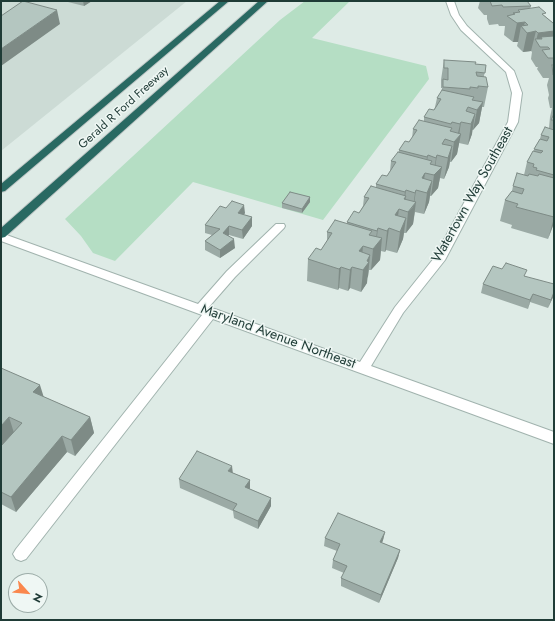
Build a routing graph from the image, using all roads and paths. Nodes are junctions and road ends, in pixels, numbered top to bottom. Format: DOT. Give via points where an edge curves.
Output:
graph roads {
  1 [pos="225,1"];
  2 [pos="264,1"];
  3 [pos="450,1"];
  4 [pos="1,189"];
  5 [pos="280,226"];
  6 [pos="1,236"];
  7 [pos="206,310"];
  8 [pos="363,368"];
  9 [pos="554,438"];
  10 [pos="21,554"];
  1 -- 4 [label="highway, Gerald R Ford Freeway"];
  2 -- 6 [label="highway, Gerald R Ford Freeway"];
  3 -- 8 [label="street, Watertown Way Southeast" via="455,15 464,28 510,71 517,93 513,122 439,260 399,310"];
  5 -- 7 [label="street" via="231,274"];
  6 -- 7 [label="street, Maryland Avenue Northeast"];
  7 -- 8 [label="street, Maryland Avenue Northeast"];
  7 -- 10 [label="street"];
  8 -- 9 [label="street, Maryland Avenue Northeast"];
}
